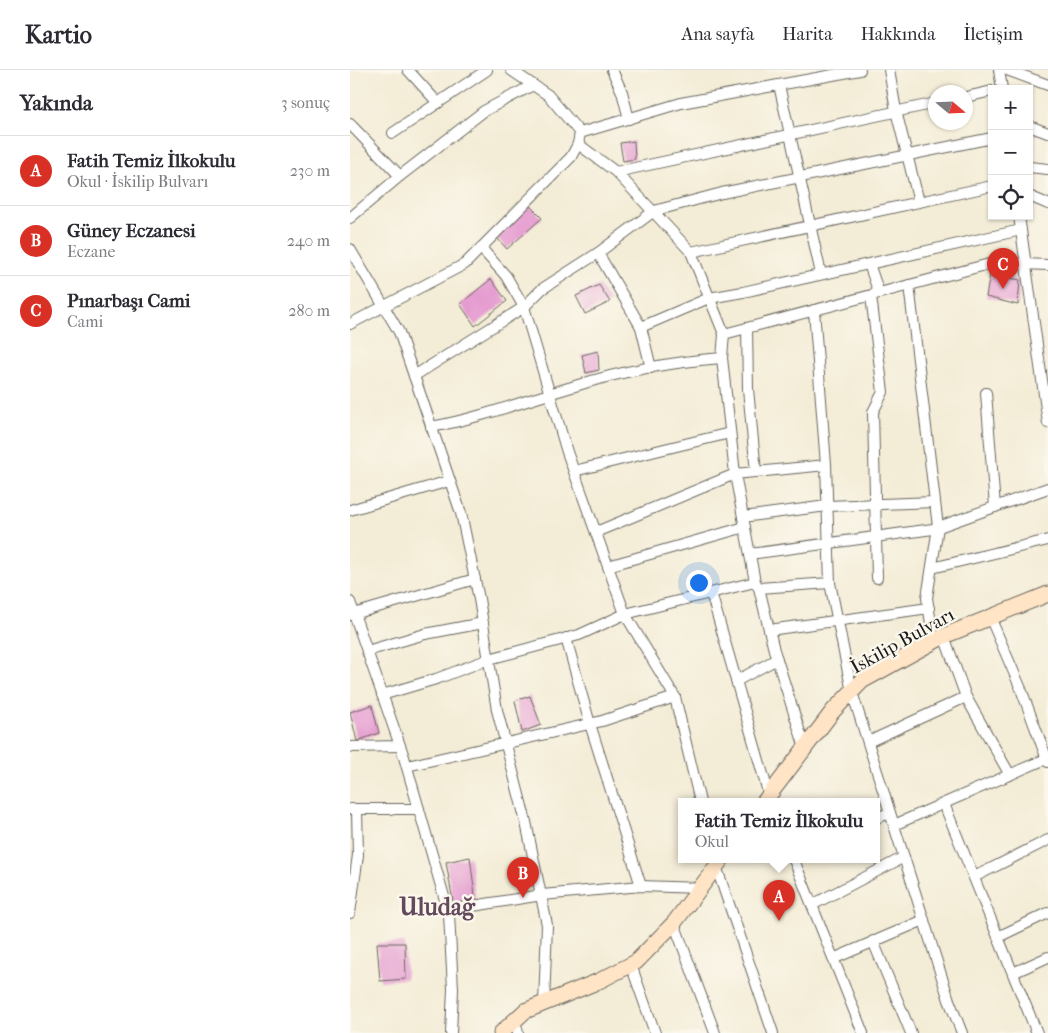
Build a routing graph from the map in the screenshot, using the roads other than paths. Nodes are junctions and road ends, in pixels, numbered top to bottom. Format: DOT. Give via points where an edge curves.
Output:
graph roads {
  1 [pos="408,70"];
  2 [pos="487,70"];
  3 [pos="511,70"];
  4 [pos="612,70"];
  5 [pos="860,70"];
  6 [pos="889,70"];
  7 [pos="999,70"];
  8 [pos="1007,70"];
  9 [pos="523,73"];
  10 [pos="533,85"];
  11 [pos="779,85"];
  12 [pos="1001,85"];
  13 [pos="1048,85"];
  14 [pos="988,92"];
  15 [pos="973,95"];
  16 [pos="438,103"];
  17 [pos="928,105"];
  18 [pos="896,111"];
  19 [pos="629,119"];
  20 [pos="350,124"];
  21 [pos="1033,127"];
  22 [pos="393,132"];
  23 [pos="580,133"];
  24 [pos="1048,133"];
  25 [pos="789,134"];
  26 [pos="988,139"];
  27 [pos="578,144"];
  28 [pos="908,156"];
  29 [pos="1033,167"];
  30 [pos="1048,169"];
  31 [pos="616,172"];
  32 [pos="400,176"];
  33 [pos="799,178"];
  34 [pos="988,187"];
  35 [pos="1033,198"];
  36 [pos="919,202"];
  37 [pos="1048,204"];
  38 [pos="654,211"];
  39 [pos="350,218"];
  40 [pos="1020,220"];
  41 [pos="809,225"];
  42 [pos="1021,230"];
  43 [pos="481,248"];
  44 [pos="350,249"];
  45 [pos="692,252"];
  46 [pos="598,253"];
  47 [pos="869,264"];
  48 [pos="1025,264"];
  49 [pos="1048,264"];
  50 [pos="821,274"];
  51 [pos="909,285"];
  52 [pos="875,295"];
  53 [pos="709,298"];
  54 [pos="385,306"];
  55 [pos="524,307"];
  56 [pos="814,310"];
  57 [pos="350,324"];
  58 [pos="641,327"];
  59 [pos="747,328"];
  60 [pos="724,334"];
  61 [pos="722,358"];
  62 [pos="651,368"];
  63 [pos="414,376"];
  64 [pos="550,394"];
  65 [pos="986,394"];
  66 [pos="1048,417"];
  67 [pos="431,427"];
  68 [pos="730,433"];
  69 [pos="826,465"];
  70 [pos="574,471"];
  71 [pos="756,472"];
  72 [pos="735,474"];
  73 [pos="449,481"];
  74 [pos="1048,488"];
  75 [pos="935,502"];
  76 [pos="875,505"];
  77 [pos="827,506"];
  78 [pos="996,507"];
  79 [pos="350,510"];
  80 [pos="744,522"];
  81 [pos="938,527"];
  82 [pos="596,532"];
  83 [pos="876,538"];
  84 [pos="1048,540"];
  85 [pos="829,543"];
  86 [pos="750,554"];
  87 [pos="608,566"];
  88 [pos="932,568"];
  89 [pos="877,578"];
  90 [pos="475,579"];
  91 [pos="830,583"];
  92 [pos="757,585"];
  93 [pos="711,593"];
  94 [pos="1048,594"];
  95 [pos="350,602"];
  96 [pos="929,608"];
  97 [pos="625,614"];
  98 [pos="352,615"];
  99 [pos="990,618"];
  100 [pos="838,619"];
  101 [pos="483,623"];
  102 [pos="769,630"];
  103 [pos="566,638"];
  104 [pos="939,639"];
  105 [pos="367,651"];
  106 [pos="489,659"];
  107 [pos="777,659"];
  108 [pos="736,681"];
  109 [pos="852,692"];
  110 [pos="382,695"];
  111 [pos="675,697"];
  112 [pos="966,697"];
  113 [pos="590,724"];
  114 [pos="868,742"];
  115 [pos="506,744"];
  116 [pos="400,746"];
  117 [pos="350,748"];
  118 [pos="805,748"];
  119 [pos="1048,760"];
  120 [pos="407,766"];
  121 [pos="1010,775"];
  122 [pos="699,798"];
  123 [pos="767,798"];
  124 [pos="769,798"];
  125 [pos="944,804"];
  126 [pos="353,809"];
  127 [pos="419,809"];
  128 [pos="890,813"];
  129 [pos="880,817"];
  130 [pos="894,825"];
  131 [pos="1048,840"];
  132 [pos="904,857"];
  133 [pos="716,863"];
  134 [pos="717,863"];
  135 [pos="795,863"];
  136 [pos="974,877"];
  137 [pos="642,886"];
  138 [pos="700,888"];
  139 [pos="351,893"];
  140 [pos="542,895"];
  141 [pos="812,904"];
  142 [pos="448,910"];
  143 [pos="350,913"];
  144 [pos="1048,913"];
  145 [pos="924,920"];
  146 [pos="674,923"];
  147 [pos="998,937"];
  148 [pos="873,942"];
  149 [pos="1048,957"];
  150 [pos="834,959"];
  151 [pos="631,965"];
  152 [pos="1013,973"];
  153 [pos="544,1004"];
  154 [pos="516,1027"];
  155 [pos="451,1033"];
  156 [pos="501,1033"];
  157 [pos="655,1033"];
  158 [pos="715,1033"];
  159 [pos="772,1033"];
  160 [pos="863,1033"];
  161 [pos="911,1033"];
  162 [pos="962,1033"];
  163 [pos="1038,1033"];
  1 -- 16 [label="street"];
  2 -- 16 [label="street"];
  3 -- 9 [label="street"];
  4 -- 19 [label="street"];
  5 -- 11 [label="street"];
  6 -- 18 [label="street"];
  7 -- 12 [label="street"];
  8 -- 13 [label="street"];
  9 -- 10 [label="street"];
  10 -- 23 [label="street" via="548,95"];
  10 -- 32 [label="street" via="484,111"];
  11 -- 19 [label="street" via="681,103"];
  11 -- 25 [label="street"];
  14 -- 15 [label="street"];
  16 -- 22 [label="street"];
  17 -- 18 [label="street"];
  18 -- 25 [label="street"];
  18 -- 28 [label="street"];
  19 -- 23 [label="street"];
  20 -- 32 [label="street"];
  21 -- 24 [label="street"];
  23 -- 27 [label="street"];
  25 -- 31 [label="street"];
  25 -- 33 [label="street"];
  26 -- 28 [label="street"];
  27 -- 31 [label="street"];
  27 -- 43 [label="street" via="571,157"];
  28 -- 33 [label="street"];
  28 -- 36 [label="street"];
  29 -- 30 [label="street"];
  31 -- 38 [label="street"];
  32 -- 39 [label="street"];
  33 -- 38 [label="street"];
  33 -- 41 [label="street"];
  34 -- 36 [label="street"];
  35 -- 37 [label="street"];
  36 -- 41 [label="street"];
  38 -- 45 [label="street"];
  38 -- 46 [label="street"];
  40 -- 42 [label="street"];
  41 -- 45 [label="street"];
  41 -- 50 [label="street"];
  42 -- 47 [label="street"];
  42 -- 48 [label="street"];
  43 -- 54 [label="street" via="465,264"];
  43 -- 55 [label="street" via="506,276"];
  44 -- 54 [label="street"];
  45 -- 53 [label="street"];
  46 -- 55 [label="street" via="542,289"];
  46 -- 58 [label="street"];
  47 -- 50 [label="street"];
  47 -- 52 [label="street"];
  48 -- 49 [label="street"];
  48 -- 51 [label="street" via="993,264"];
  48 -- 66 [label="street"];
  50 -- 53 [label="street"];
  51 -- 52 [label="street"];
  51 -- 75 [label="street"];
  52 -- 56 [label="street"];
  52 -- 76 [label="street" via="883,392 872,412"];
  53 -- 58 [label="street"];
  53 -- 60 [label="street"];
  54 -- 57 [label="street"];
  54 -- 63 [label="street" via="400,332"];
  55 -- 63 [label="street"];
  55 -- 64 [label="street"];
  56 -- 59 [label="street"];
  56 -- 69 [label="street"];
  58 -- 62 [label="street"];
  59 -- 60 [label="street"];
  59 -- 71 [label="street" via="748,389"];
  60 -- 61 [label="street"];
  61 -- 62 [label="street"];
  61 -- 68 [label="street"];
  62 -- 64 [label="street"];
  63 -- 67 [label="street"];
  64 -- 67 [label="street" via="466,421"];
  64 -- 70 [label="street"];
  65 -- 78 [label="street"];
  67 -- 73 [label="street"];
  68 -- 70 [label="street"];
  68 -- 72 [label="street"];
  69 -- 71 [label="street"];
  69 -- 77 [label="street"];
  70 -- 82 [label="street"];
  71 -- 72 [label="street"];
  72 -- 80 [label="street"];
  72 -- 82 [label="street"];
  73 -- 79 [label="street"];
  73 -- 90 [label="street" via="461,514"];
  74 -- 78 [label="street"];
  75 -- 76 [label="street"];
  75 -- 81 [label="street"];
  76 -- 77 [label="street"];
  76 -- 83 [label="street"];
  77 -- 80 [label="street"];
  77 -- 85 [label="street"];
  78 -- 81 [label="street"];
  80 -- 86 [label="street"];
  80 -- 87 [label="street"];
  81 -- 83 [label="street"];
  81 -- 88 [label="street"];
  82 -- 87 [label="street"];
  83 -- 85 [label="street"];
  83 -- 89 [label="street"];
  84 -- 88 [label="street"];
  85 -- 86 [label="street"];
  85 -- 91 [label="street"];
  86 -- 92 [label="street"];
  87 -- 97 [label="street"];
  88 -- 96 [label="street"];
  90 -- 98 [label="street"];
  90 -- 101 [label="street"];
  91 -- 92 [label="street"];
  91 -- 100 [label="street"];
  92 -- 93 [label="street"];
  92 -- 102 [label="street"];
  93 -- 97 [label="street"];
  93 -- 108 [label="street"];
  94 -- 99 [label="main road, İskilip Bulvarı"];
  95 -- 98 [label="street"];
  96 -- 100 [label="street"];
  96 -- 104 [label="street"];
  97 -- 103 [label="street"];
  97 -- 111 [label="street"];
  98 -- 105 [label="street"];
  99 -- 104 [label="main road, İskilip Bulvarı"];
  99 -- 119 [label="street"];
  100 -- 102 [label="street"];
  100 -- 109 [label="street"];
  101 -- 105 [label="street" via="425,634"];
  101 -- 106 [label="street"];
  102 -- 107 [label="street"];
  103 -- 106 [label="street"];
  103 -- 113 [label="street"];
  104 -- 109 [label="main road, İskilip Bulvarı" via="862,682"];
  104 -- 112 [label="street"];
  105 -- 110 [label="street"];
  106 -- 110 [label="street"];
  106 -- 115 [label="street"];
  107 -- 108 [label="street"];
  107 -- 118 [label="street"];
  108 -- 123 [label="street"];
  109 -- 114 [label="street"];
  109 -- 118 [label="main road, İskilip Bulvarı"];
  110 -- 116 [label="street"];
  111 -- 113 [label="street"];
  111 -- 122 [label="street"];
  112 -- 114 [label="street"];
  112 -- 121 [label="street"];
  113 -- 115 [label="street"];
  113 -- 137 [label="street"];
  114 -- 128 [label="street"];
  115 -- 120 [label="street"];
  115 -- 140 [label="street"];
  116 -- 117 [label="street"];
  116 -- 120 [label="street"];
  118 -- 124 [label="main road, İskilip Bulvarı"];
  119 -- 121 [label="street"];
  120 -- 127 [label="street"];
  121 -- 125 [label="street"];
  125 -- 130 [label="street"];
  125 -- 136 [label="street"];
  126 -- 127 [label="street"];
  126 -- 139 [label="street" via="358,855"];
  127 -- 142 [label="street"];
  128 -- 129 [label="street"];
  128 -- 130 [label="street"];
  130 -- 132 [label="street"];
  131 -- 136 [label="street"];
  132 -- 141 [label="street"];
  132 -- 145 [label="street"];
  133 -- 138 [label="main road"];
  134 -- 159 [label="street"];
  135 -- 141 [label="street"];
  136 -- 147 [label="street"];
  137 -- 138 [label="street"];
  137 -- 140 [label="street"];
  138 -- 146 [label="main road"];
  139 -- 143 [label="street"];
  140 -- 142 [label="street"];
  140 -- 153 [label="street" via="547,925"];
  141 -- 150 [label="street"];
  142 -- 155 [label="street" via="453,989"];
  144 -- 147 [label="street"];
  145 -- 148 [label="street"];
  145 -- 162 [label="street"];
  146 -- 151 [label="main road"];
  146 -- 158 [label="street"];
  147 -- 152 [label="street"];
  148 -- 150 [label="street"];
  148 -- 161 [label="street"];
  149 -- 152 [label="street"];
  150 -- 160 [label="street"];
  151 -- 153 [label="main road"];
  151 -- 157 [label="street"];
  152 -- 163 [label="street"];
  153 -- 154 [label="main road" via="525,1011"];
  154 -- 156 [label="main road"];
}
